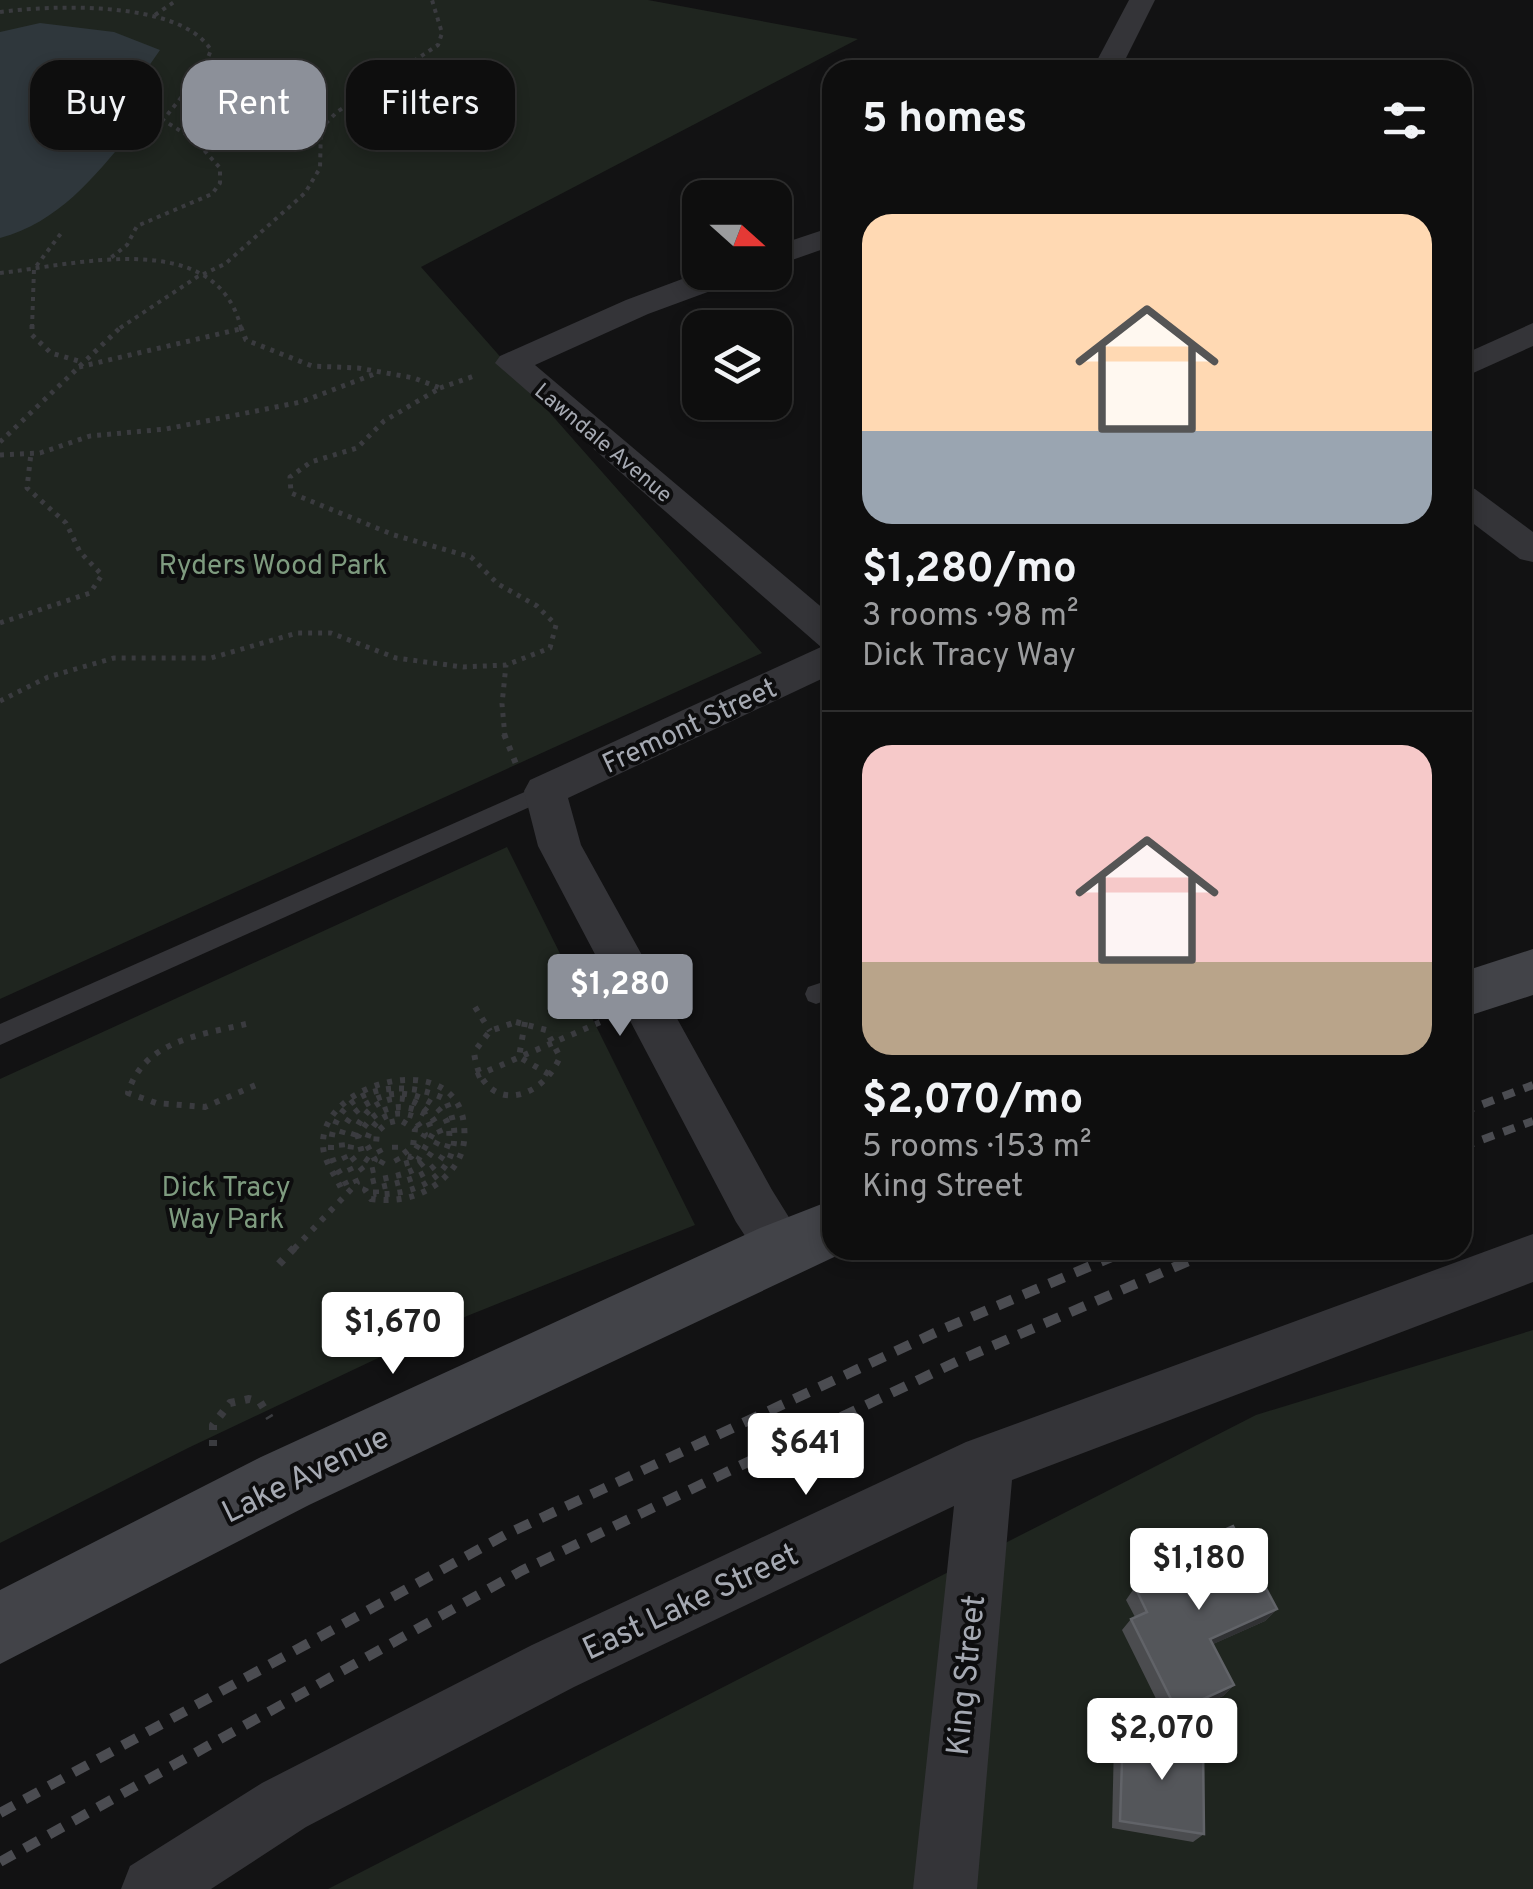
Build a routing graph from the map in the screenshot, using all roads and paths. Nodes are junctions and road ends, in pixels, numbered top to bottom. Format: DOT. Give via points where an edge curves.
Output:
graph roads {
  1 [pos="177,0"];
  2 [pos="432,0"];
  3 [pos="1142,0"];
  4 [pos="0,12"];
  5 [pos="154,16"];
  6 [pos="1111,60"];
  7 [pos="62,232"];
  8 [pos="822,240"];
  9 [pos="792,251"];
  10 [pos="108,260"];
  11 [pos="34,269"];
  12 [pos="0,274"];
  13 [pos="204,274"];
  14 [pos="682,290"];
  15 [pos="240,329"];
  16 [pos="1533,334"];
  17 [pos="1472,363"];
  18 [pos="80,365"];
  19 [pos="381,372"];
  20 [pos="0,442"];
  21 [pos="31,453"];
  22 [pos="0,455"];
  23 [pos="1472,504"];
  24 [pos="1533,550"];
  25 [pos="0,623"];
  26 [pos="822,627"];
  27 [pos="822,663"];
  28 [pos="506,665"];
  29 [pos="0,701"];
  30 [pos="535,795"];
  31 [pos="1533,972"];
  32 [pos="1472,992"];
  33 [pos="475,1007"];
  34 [pos="524,1022"];
  35 [pos="603,1022"];
  36 [pos="246,1024"];
  37 [pos="490,1031"];
  38 [pos="0,1035"];
  39 [pos="556,1041"];
  40 [pos="520,1057"];
  41 [pos="476,1076"];
  42 [pos="552,1076"];
  43 [pos="256,1084"];
  44 [pos="395,1142"];
  45 [pos="807,1238"];
  46 [pos="1533,1258"];
  47 [pos="279,1264"];
  48 [pos="270,1418"];
  49 [pos="213,1446"];
  50 [pos="986,1462"];
  51 [pos="0,1628"];
  52 [pos="152,1889"];
  53 [pos="944,1889"];
  1 -- 5 [label="path"];
  2 -- 13 [label="path" via="442,33 438,45 337,112 321,128 320,168 305,193 236,256"];
  3 -- 6 [label="street"];
  4 -- 5 [label="path" via="91,2"];
  5 -- 10 [label="path" via="208,41 202,72 163,120 204,150 220,168 220,183 212,194 137,226"];
  7 -- 11 [label="path"];
  8 -- 9 [label="street"];
  10 -- 11 [label="path"];
  10 -- 13 [label="path" via="165,262"];
  11 -- 12 [label="path"];
  11 -- 18 [label="path" via="32,334 51,353"];
  13 -- 15 [label="path" via="231,298"];
  13 -- 18 [label="path" via="125,323"];
  14 -- 26 [label="street, Lawndale Avenue" via="512,363"];
  15 -- 18 [label="path"];
  15 -- 19 [label="path" via="246,340 312,366"];
  16 -- 17 [label="street"];
  18 -- 20 [label="path"];
  19 -- 21 [label="path" via="300,402 166,429 90,436"];
  19 -- 28 [label="path" via="440,388 384,421 357,448 311,462 290,477 292,493 394,535 470,557 536,606 556,625 550,648"];
  21 -- 22 [label="path"];
  21 -- 25 [label="path" via="27,488 66,522 80,552 102,575 90,593"];
  23 -- 24 [label="street"];
  27 -- 30 [label="street, Fremont Street"];
  28 -- 29 [label="path" via="396,658 331,633 298,633 212,658 114,658 48,676"];
  28 -- 30 [label="path" via="503,745"];
  30 -- 38 [label="lane"];
  30 -- 45 [label="street" via="754,1206"];
  31 -- 32 [label="street"];
  33 -- 37 [label="path"];
  34 -- 37 [label="path"];
  34 -- 39 [label="path"];
  34 -- 40 [label="path"];
  35 -- 39 [label="path"];
  36 -- 43 [label="path" via="152,1054 129,1079 128,1093 136,1100 198,1108"];
  37 -- 41 [label="path" via="474,1052"];
  39 -- 40 [label="path"];
  39 -- 42 [label="path" via="560,1057"];
  40 -- 41 [label="path"];
  40 -- 42 [label="path"];
  41 -- 42 [label="path" via="509,1095 538,1089"];
  44 -- 47 [label="path" via="400,1165 425,1154 433,1133 425,1114 404,1105 380,1110 358,1138 363,1157 373,1164 366,1143 370,1127 385,1114 413,1114 425,1134 411,1157 402,1155 413,1146 414,1129 400,1120 377,1132 384,1159 378,1168 364,1172 350,1155 351,1129 369,1108 397,1098 433,1111 441,1134 429,1162 401,1178 369,1182 371,1200 402,1200 446,1178 463,1150 466,1119 442,1088 422,1079 388,1080 355,1093 332,1118 323,1149 341,1188 347,1182 334,1161 334,1132 349,1107 374,1090 404,1084 438,1094 457,1122 456,1148 430,1182 376,1194 376,1188 401,1186 432,1169 449,1126 432,1100 416,1093 364,1104 342,1132 340,1149 357,1184"];
  45 -- 51 [label="street, Lake Avenue" via="285,1482"];
  46 -- 50 [label="street, East Lake Street"];
  48 -- 49 [label="path" via="260,1402 233,1401 212,1422"];
  50 -- 52 [label="street, East Lake Street" via="553,1666 284,1805"];
  50 -- 53 [label="street, King Street"];
}
